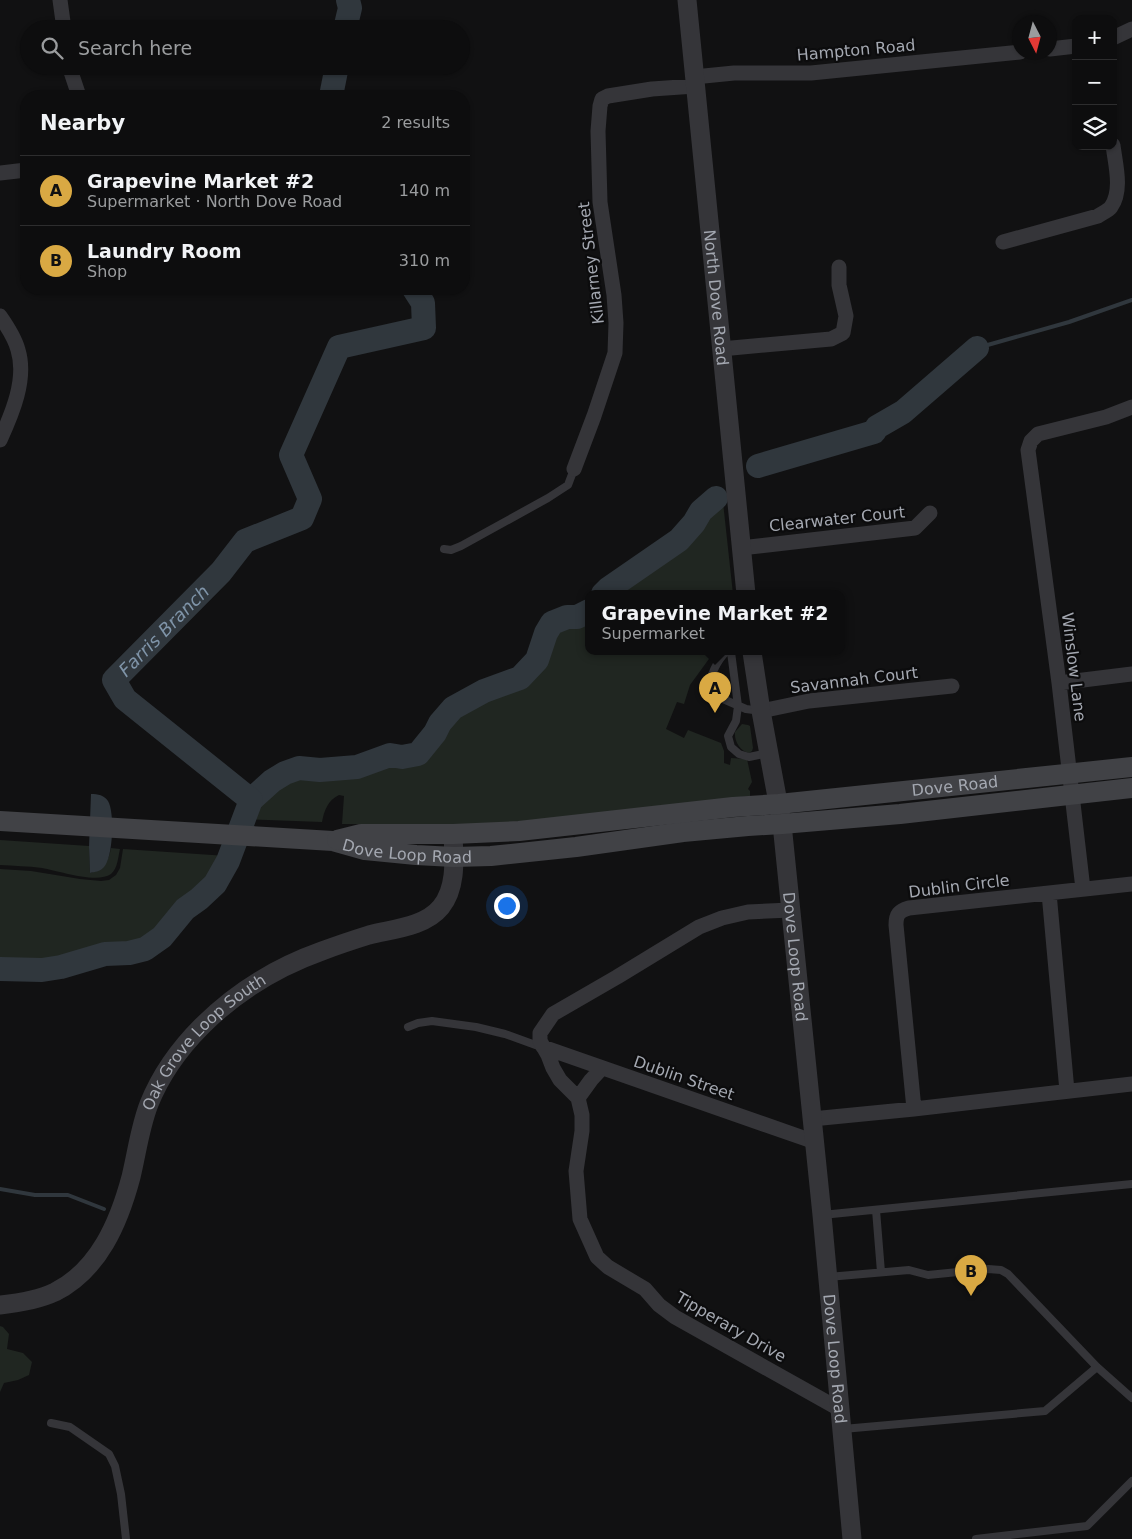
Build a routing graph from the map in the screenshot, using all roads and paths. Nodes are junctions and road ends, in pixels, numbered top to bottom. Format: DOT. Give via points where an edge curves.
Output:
graph roads {
  1 [pos="60,0"];
  2 [pos="687,0"];
  3 [pos="63,20"];
  4 [pos="1132,29"];
  5 [pos="1117,36"];
  6 [pos="1072,46"];
  7 [pos="1057,48"];
  8 [pos="1012,53"];
  9 [pos="72,75"];
  10 [pos="695,81"];
  11 [pos="77,90"];
  12 [pos="600,106"];
  13 [pos="1114,150"];
  14 [pos="20,171"];
  15 [pos="0,173"];
  16 [pos="1003,242"];
  17 [pos="839,267"];
  18 [pos="0,316"];
  19 [pos="721,349"];
  20 [pos="1132,406"];
  21 [pos="0,440"];
  22 [pos="574,470"];
  23 [pos="930,512"];
  24 [pos="741,548"];
  25 [pos="444,549"];
  26 [pos="746,590"];
  27 [pos="723,655"];
  28 [pos="731,655"];
  29 [pos="752,655"];
  30 [pos="1132,674"];
  31 [pos="1059,683"];
  32 [pos="952,686"];
  33 [pos="738,706"];
  34 [pos="761,711"];
  35 [pos="769,753"];
  36 [pos="1132,767"];
  37 [pos="1069,774"];
  38 [pos="1132,788"];
  39 [pos="1072,794"];
  40 [pos="779,804"];
  41 [pos="0,821"];
  42 [pos="782,824"];
  43 [pos="453,834"];
  44 [pos="333,841"];
  45 [pos="454,857"];
  46 [pos="1132,884"];
  47 [pos="1083,889"];
  48 [pos="1048,893"];
  49 [pos="791,910"];
  50 [pos="408,1027"];
  51 [pos="543,1047"];
  52 [pos="602,1068"];
  53 [pos="1132,1084"];
  54 [pos="1067,1091"];
  55 [pos="578,1098"];
  56 [pos="914,1109"];
  57 [pos="812,1119"];
  58 [pos="815,1142"];
  59 [pos="1132,1184"];
  60 [pos="876,1210"];
  61 [pos="822,1215"];
  62 [pos="881,1272"];
  63 [pos="828,1277"];
  64 [pos="0,1305"];
  65 [pos="1097,1367"];
  66 [pos="1132,1398"];
  67 [pos="841,1410"];
  68 [pos="51,1423"];
  69 [pos="843,1429"];
  70 [pos="1132,1481"];
  71 [pos="126,1539"];
  72 [pos="852,1539"];
  73 [pos="976,1539"];
  1 -- 3 [label="street"];
  2 -- 10 [label="street, North Dove Road"];
  4 -- 5 [label="street"];
  6 -- 7 [label="street"];
  8 -- 10 [label="street, Hampton Road" via="811,73 734,73"];
  9 -- 11 [label="street"];
  10 -- 12 [label="street, Hampton Road" via="608,96 602,99"];
  10 -- 19 [label="street, North Dove Road"];
  12 -- 22 [label="street, Killarney Street" via="600,202 614,296 615,353"];
  13 -- 16 [label="street" via="1117,180 1116,196 1110,208 1098,216"];
  14 -- 15 [label="street"];
  17 -- 19 [label="street" via="839,285 846,316 843,333 831,339"];
  18 -- 21 [label="street" via="10,330 21,365 17,395"];
  19 -- 24 [label="street, North Dove Road"];
  20 -- 31 [label="street, Winslow Lane" via="1106,417 1038,434 1028,450"];
  22 -- 25 [label="lane" via="568,485 548,498 461,546"];
  23 -- 24 [label="street, Clearwater Court" via="915,528"];
  24 -- 26 [label="street, North Dove Road"];
  27 -- 33 [label="lane" via="710,677 707,692"];
  28 -- 33 [label="lane"];
  29 -- 34 [label="street"];
  30 -- 31 [label="street"];
  31 -- 37 [label="street, Winslow Lane"];
  32 -- 34 [label="street, Savannah Court" via="809,701"];
  33 -- 34 [label="lane"];
  33 -- 35 [label="lane" via="736,720 728,736 730,747 749,756"];
  34 -- 35 [label="street"];
  35 -- 40 [label="street"];
  36 -- 37 [label="main road, Dove Road"];
  37 -- 39 [label="street, Winslow Lane"];
  37 -- 40 [label="main road, Dove Road"];
  38 -- 39 [label="main road, Dove Road"];
  39 -- 42 [label="main road, Dove Road"];
  39 -- 47 [label="street, Winslow Lane"];
  40 -- 42 [label="street"];
  40 -- 43 [label="main road, Dove Loop Road" via="519,831"];
  41 -- 44 [label="main road, Dove Loop Road"];
  42 -- 45 [label="main road, Dove Loop Road" via="683,832 491,856"];
  42 -- 49 [label="street, Dove Loop Road"];
  43 -- 44 [label="main road, Dove Loop Road" via="361,834"];
  43 -- 45 [label="street, Oak Grove Loop South"];
  44 -- 45 [label="main road, Dove Loop Road" via="365,850"];
  45 -- 64 [label="street, Oak Grove Loop South" via="448,895 434,914 408,926 369,935 281,968 248,988 202,1025 172,1062 149,1104 124,1201 103,1249 87,1269 53,1293 29,1301"];
  46 -- 47 [label="street, Dublin Circle"];
  47 -- 48 [label="street, Dublin Circle"];
  48 -- 54 [label="street"];
  48 -- 56 [label="street, Dublin Circle" via="909,908 900,911 896,917"];
  49 -- 51 [label="street" via="748,912 699,927 553,1014 540,1033"];
  49 -- 57 [label="street, Dove Loop Road"];
  50 -- 51 [label="lane" via="432,1021 476,1027"];
  51 -- 52 [label="street, Dublin Street"];
  51 -- 55 [label="street" via="560,1080"];
  52 -- 55 [label="street"];
  52 -- 58 [label="street, Dublin Street"];
  53 -- 54 [label="street"];
  54 -- 56 [label="street"];
  55 -- 67 [label="street, Tipperary Drive" via="582,1114 576,1171 580,1220 597,1257 645,1289 675,1317"];
  56 -- 57 [label="street"];
  57 -- 58 [label="street, Dove Loop Road"];
  58 -- 61 [label="street, Dove Loop Road"];
  59 -- 60 [label="lane"];
  60 -- 61 [label="lane"];
  60 -- 62 [label="lane"];
  61 -- 63 [label="street, Dove Loop Road"];
  62 -- 63 [label="lane"];
  62 -- 65 [label="lane" via="909,1270 928,1275 1002,1270"];
  63 -- 67 [label="street, Dove Loop Road"];
  65 -- 66 [label="lane"];
  65 -- 69 [label="lane" via="1045,1411"];
  67 -- 69 [label="street, Dove Loop Road"];
  68 -- 71 [label="lane" via="70,1427 108,1454 115,1466 121,1494"];
  69 -- 72 [label="street, Dove Loop Road"];
  70 -- 73 [label="lane" via="1087,1526"];
}
